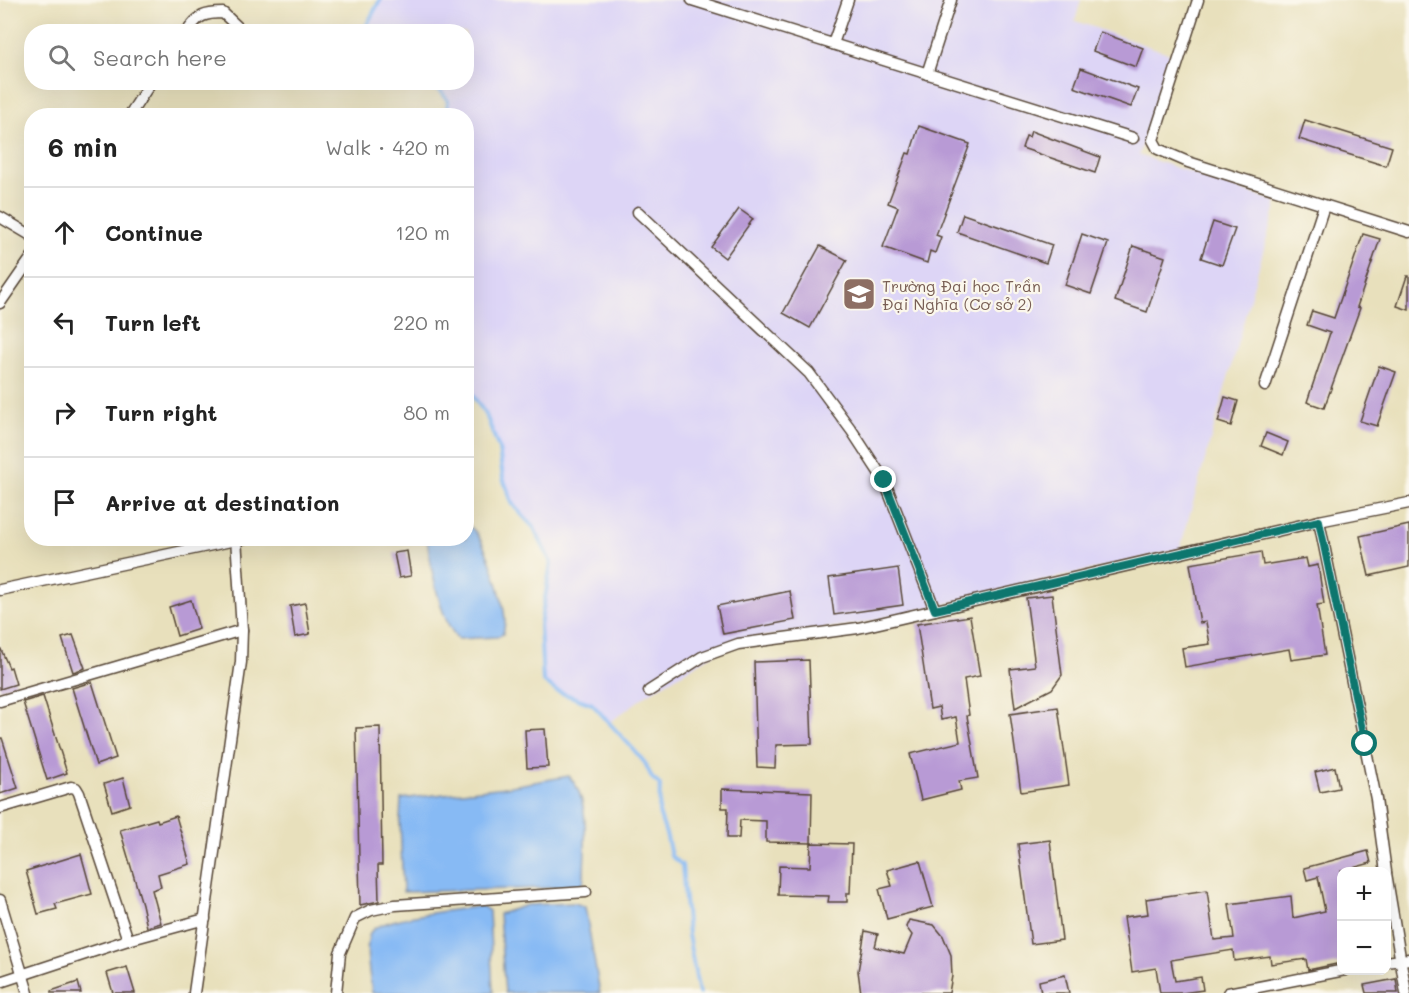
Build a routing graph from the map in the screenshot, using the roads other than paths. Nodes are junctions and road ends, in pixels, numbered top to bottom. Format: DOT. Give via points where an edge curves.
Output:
graph roads {
  1 [pos="692,0"];
  2 [pos="848,0"];
  3 [pos="951,0"];
  4 [pos="1198,0"];
  5 [pos="728,5"];
  6 [pos="192,24"];
  7 [pos="235,24"];
  8 [pos="833,44"];
  9 [pos="927,74"];
  10 [pos="147,90"];
  11 [pos="134,108"];
  12 [pos="1133,138"];
  13 [pos="1324,206"];
  14 [pos="638,212"];
  15 [pos="0,218"];
  16 [pos="24,232"];
  17 [pos="1409,232"];
  18 [pos="24,268"];
  19 [pos="0,303"];
  20 [pos="1265,386"];
  21 [pos="1409,502"];
  22 [pos="1319,521"];
  23 [pos="206,546"];
  24 [pos="239,546"];
  25 [pos="0,590"];
  26 [pos="935,610"];
  27 [pos="242,630"];
  28 [pos="649,691"];
  29 [pos="0,700"];
  30 [pos="0,807"];
  31 [pos="1385,867"];
  32 [pos="586,892"];
  33 [pos="1391,896"];
  34 [pos="0,900"];
  35 [pos="205,920"];
  36 [pos="128,939"];
  37 [pos="1404,959"];
  38 [pos="1337,972"];
  39 [pos="23,975"];
  40 [pos="0,982"];
  41 [pos="28,993"];
  42 [pos="194,993"];
  43 [pos="336,993"];
  44 [pos="1228,993"];
  45 [pos="1406,993"];
  1 -- 5 [label="street"];
  2 -- 8 [label="street"];
  3 -- 9 [label="street"];
  4 -- 13 [label="street" via="1153,140 1158,149"];
  5 -- 8 [label="street"];
  6 -- 7 [label="street" via="207,13 223,13"];
  8 -- 9 [label="street"];
  9 -- 12 [label="street"];
  10 -- 11 [label="street"];
  13 -- 17 [label="street"];
  13 -- 20 [label="street"];
  14 -- 26 [label="street" via="809,373 884,480"];
  15 -- 16 [label="street"];
  18 -- 19 [label="street"];
  21 -- 22 [label="street"];
  22 -- 26 [label="street"];
  22 -- 31 [label="street" via="1376,799"];
  23 -- 25 [label="street"];
  24 -- 27 [label="street"];
  26 -- 28 [label="street" via="858,628 738,644 702,657"];
  27 -- 29 [label="street"];
  27 -- 35 [label="street"];
  30 -- 36 [label="street" via="76,788"];
  32 -- 43 [label="street" via="371,910 356,918 340,953"];
  33 -- 37 [label="street"];
  34 -- 39 [label="street"];
  35 -- 36 [label="street"];
  35 -- 42 [label="street"];
  36 -- 39 [label="street"];
  37 -- 45 [label="street"];
  38 -- 44 [label="street"];
  39 -- 40 [label="street"];
  39 -- 41 [label="street"];
}
